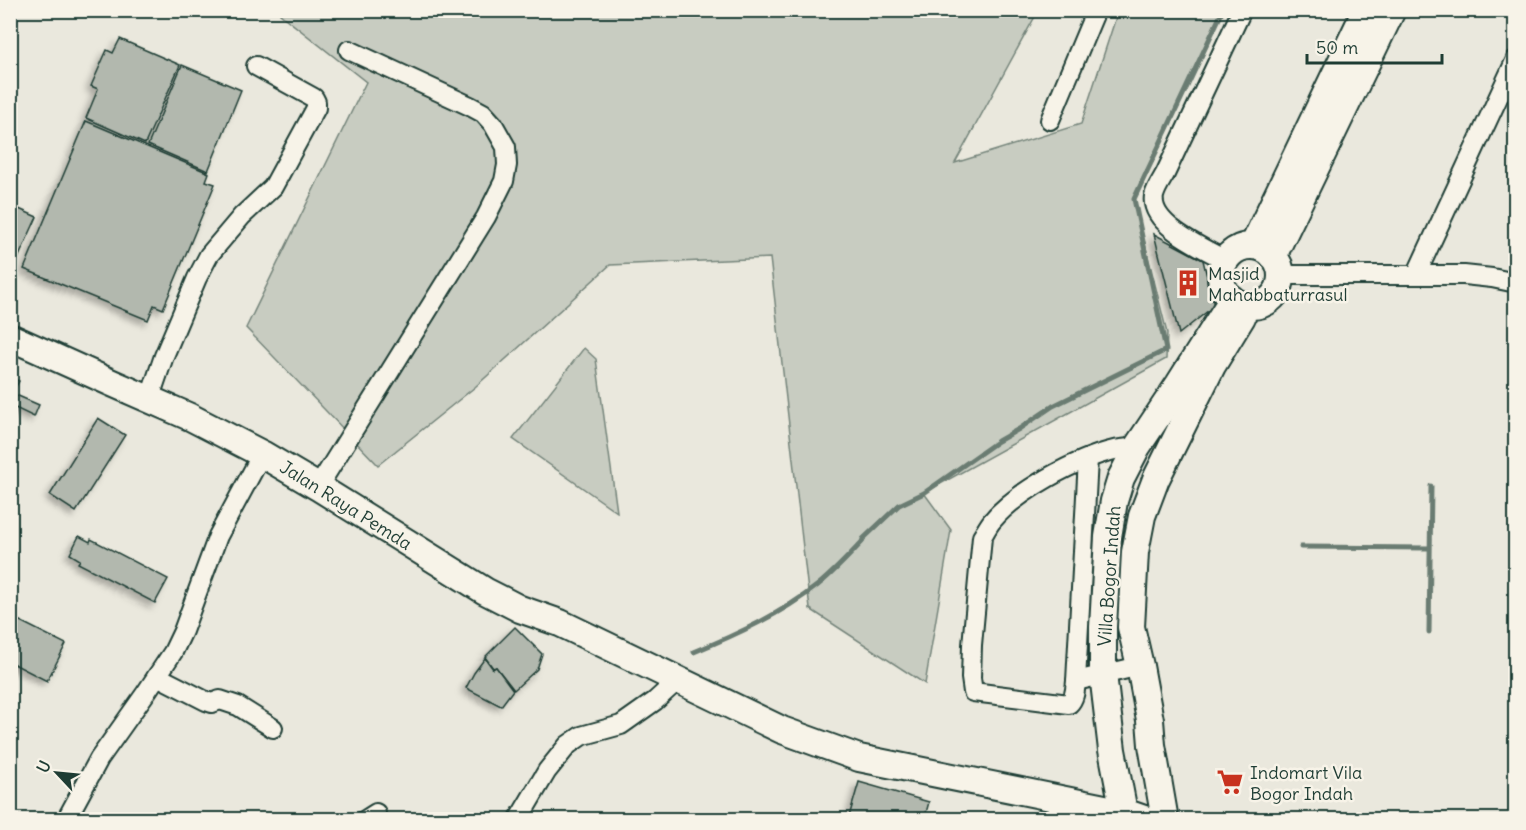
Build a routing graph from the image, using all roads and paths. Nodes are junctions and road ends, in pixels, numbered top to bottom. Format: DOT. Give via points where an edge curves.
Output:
graph roads {
  1 [pos="1096,10"];
  2 [pos="1242,10"];
  3 [pos="1366,10"];
  4 [pos="1392,10"];
  5 [pos="349,50"];
  6 [pos="1515,59"];
  7 [pos="256,66"];
  8 [pos="1050,120"];
  9 [pos="1269,259"];
  10 [pos="1225,260"];
  11 [pos="1416,275"];
  12 [pos="1515,283"];
  13 [pos="1240,303"];
  14 [pos="10,337"];
  15 [pos="1204,362"];
  16 [pos="148,400"];
  17 [pos="1137,447"];
  18 [pos="262,454"];
  19 [pos="1088,459"];
  20 [pos="318,487"];
  21 [pos="1140,666"];
  22 [pos="1103,674"];
  23 [pos="157,676"];
  24 [pos="678,680"];
  25 [pos="1076,681"];
  26 [pos="273,728"];
  27 [pos="1152,745"];
  28 [pos="1113,750"];
  29 [pos="1136,816"];
  30 [pos="66,819"];
  31 [pos="518,819"];
  32 [pos="1165,819"];
  1 -- 8 [label="street"];
  2 -- 10 [label="street" via="1154,202 1170,228"];
  3 -- 9 [label="street"];
  4 -- 9 [label="street"];
  5 -- 20 [label="street" via="483,113 506,147 507,165 504,181 486,217"];
  6 -- 11 [label="street"];
  7 -- 16 [label="street" via="314,98 316,108 273,187 209,255"];
  9 -- 10 [label="street" via="1245,246"];
  9 -- 11 [label="street"];
  9 -- 13 [label="street" via="1280,284 1276,291 1256,306"];
  10 -- 13 [label="street" via="1221,281 1227,295"];
  11 -- 12 [label="street" via="1464,275"];
  13 -- 15 [label="street, Villa Bogor Indah"];
  14 -- 16 [label="street, Jalan Raya Pemda"];
  15 -- 17 [label="street, Villa Bogor Indah"];
  15 -- 21 [label="street, Villa Bogor Indah" via="1142,516 1135,552 1131,627"];
  16 -- 18 [label="street, Jalan Raya Pemda"];
  17 -- 19 [label="street"];
  17 -- 22 [label="street, Villa Bogor Indah" via="1121,478 1112,510 1102,627"];
  18 -- 20 [label="street, Jalan Raya Pemda"];
  18 -- 23 [label="street" via="218,536 183,631"];
  19 -- 25 [label="street"];
  19 -- 25 [label="street" via="1014,499 991,522 982,537 972,645 973,692 1069,704"];
  20 -- 24 [label="street, Jalan Raya Pemda" via="484,591"];
  21 -- 22 [label="street"];
  21 -- 27 [label="street, Villa Bogor Indah"];
  22 -- 25 [label="street"];
  22 -- 28 [label="street, Villa Bogor Indah"];
  23 -- 26 [label="street" via="206,701 220,700 238,706"];
  23 -- 30 [label="street" via="99,759"];
  24 -- 29 [label="street, Jalan Raya Pemda" via="782,730 859,758"];
  24 -- 31 [label="street" via="621,725 581,736 568,745"];
  27 -- 28 [label="street"];
  27 -- 32 [label="street, Villa Bogor Indah"];
  28 -- 29 [label="street, Villa Bogor Indah"];
}
